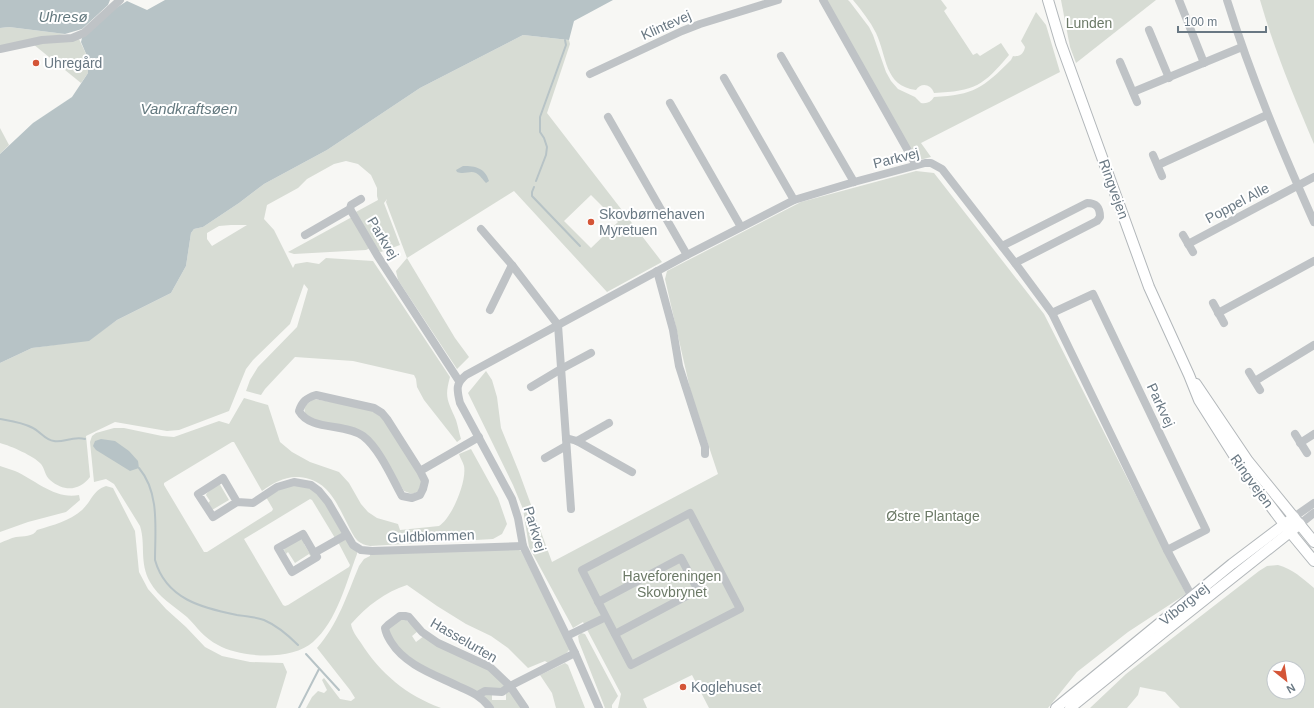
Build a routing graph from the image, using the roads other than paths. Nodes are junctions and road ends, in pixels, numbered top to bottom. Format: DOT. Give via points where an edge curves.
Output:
graph roads {
  1 [pos="120,0"];
  2 [pos="778,0"];
  3 [pos="823,0"];
  4 [pos="1048,0"];
  5 [pos="1178,0"];
  6 [pos="1227,0"];
  7 [pos="1149,30"];
  8 [pos="1242,47"];
  9 [pos="0,49"];
  10 [pos="781,56"];
  11 [pos="1120,62"];
  12 [pos="1204,63"];
  13 [pos="590,74"];
  14 [pos="724,78"];
  15 [pos="1169,78"];
  16 [pos="1133,92"];
  17 [pos="1137,102"];
  18 [pos="670,103"];
  19 [pos="1267,115"];
  20 [pos="608,117"];
  21 [pos="1153,155"];
  22 [pos="916,165"];
  23 [pos="1158,165"];
  24 [pos="1162,176"];
  25 [pos="1314,177"];
  26 [pos="854,182"];
  27 [pos="1298,185"];
  28 [pos="361,199"];
  29 [pos="794,200"];
  30 [pos="350,209"];
  31 [pos="1314,222"];
  32 [pos="741,227"];
  33 [pos="481,229"];
  34 [pos="305,235"];
  35 [pos="1183,235"];
  36 [pos="1188,244"];
  37 [pos="1002,246"];
  38 [pos="1193,252"];
  39 [pos="687,255"];
  40 [pos="1314,261"];
  41 [pos="1015,263"];
  42 [pos="512,265"];
  43 [pos="657,271"];
  44 [pos="1213,303"];
  45 [pos="490,310"];
  46 [pos="1052,313"];
  47 [pos="1218,313"];
  48 [pos="1224,323"];
  49 [pos="558,324"];
  50 [pos="1314,345"];
  51 [pos="591,353"];
  52 [pos="561,368"];
  53 [pos="1249,372"];
  54 [pos="1189,375"];
  55 [pos="459,381"];
  56 [pos="1255,381"];
  57 [pos="531,387"];
  58 [pos="1260,390"];
  59 [pos="609,423"];
  60 [pos="1295,434"];
  61 [pos="1314,434"];
  62 [pos="479,437"];
  63 [pos="566,438"];
  64 [pos="577,441"];
  65 [pos="1300,443"];
  66 [pos="566,446"];
  67 [pos="1307,453"];
  68 [pos="705,454"];
  69 [pos="545,458"];
  70 [pos="420,471"];
  71 [pos="632,472"];
  72 [pos="237,502"];
  73 [pos="1314,502"];
  74 [pos="571,509"];
  75 [pos="1314,513"];
  76 [pos="1297,521"];
  77 [pos="1287,528"];
  78 [pos="346,535"];
  79 [pos="1314,542"];
  80 [pos="523,546"];
  81 [pos="1167,550"];
  82 [pos="314,553"];
  83 [pos="1314,560"];
  84 [pos="1192,597"];
  85 [pos="598,602"];
  86 [pos="606,617"];
  87 [pos="615,634"];
  88 [pos="567,636"];
  89 [pos="575,653"];
  90 [pos="510,686"];
  91 [pos="478,695"];
  92 [pos="490,708"];
  93 [pos="525,708"];
  94 [pos="598,708"];
  95 [pos="1056,708"];
  96 [pos="1070,708"];
  1 -- 9 [label="street" via="78,36"];
  2 -- 13 [label="street, Klintevej" via="694,27"];
  3 -- 22 [label="street"];
  4 -- 54 [label="main road, Ringvejen" via="1061,44 1149,287"];
  5 -- 12 [label="street"];
  6 -- 8 [label="street"];
  7 -- 15 [label="street"];
  8 -- 12 [label="street"];
  8 -- 19 [label="street"];
  10 -- 26 [label="street"];
  11 -- 16 [label="street"];
  12 -- 15 [label="street"];
  14 -- 29 [label="street"];
  15 -- 16 [label="street"];
  16 -- 17 [label="street"];
  18 -- 32 [label="street"];
  19 -- 23 [label="street"];
  19 -- 27 [label="street"];
  20 -- 39 [label="street"];
  21 -- 23 [label="street"];
  22 -- 26 [label="street, Parkvej"];
  22 -- 37 [label="street, Parkvej" via="931,163 942,169"];
  23 -- 24 [label="street"];
  25 -- 27 [label="street, Poppel Alle"];
  26 -- 29 [label="street, Parkvej"];
  27 -- 31 [label="street"];
  27 -- 36 [label="street, Poppel Alle"];
  28 -- 30 [label="street, Parkvej" via="351,205"];
  29 -- 32 [label="street, Parkvej"];
  30 -- 34 [label="street, Parkvej"];
  30 -- 55 [label="street, Parkvej"];
  32 -- 39 [label="street, Parkvej"];
  33 -- 42 [label="street"];
  35 -- 36 [label="street"];
  36 -- 38 [label="street"];
  37 -- 41 [label="street, Parkvej"];
  37 -- 41 [label="street" via="1087,203 1098,206 1100,217 1097,221"];
  39 -- 43 [label="street, Parkvej"];
  40 -- 47 [label="street"];
  41 -- 46 [label="street, Parkvej"];
  42 -- 45 [label="street"];
  42 -- 49 [label="street"];
  43 -- 49 [label="street, Parkvej"];
  43 -- 68 [label="street" via="673,330 679,366"];
  44 -- 47 [label="street"];
  46 -- 81 [label="street, Parkvej"];
  46 -- 81 [label="street, Parkvej" via="1093,294 1206,530"];
  47 -- 48 [label="street"];
  49 -- 52 [label="street"];
  49 -- 55 [label="street, Parkvej"];
  50 -- 56 [label="street"];
  51 -- 52 [label="street"];
  52 -- 57 [label="street"];
  52 -- 63 [label="street"];
  53 -- 56 [label="street"];
  54 -- 76 [label="main road, Ringvejen" via="1248,461"];
  54 -- 77 [label="main road, Ringvejen" via="1199,400 1225,443"];
  55 -- 62 [label="street, Parkvej" via="460,403"];
  56 -- 58 [label="street"];
  59 -- 64 [label="street"];
  60 -- 65 [label="street"];
  61 -- 65 [label="street"];
  62 -- 70 [label="street"];
  62 -- 80 [label="street, Parkvej" via="512,499"];
  63 -- 64 [label="street"];
  63 -- 66 [label="street"];
  64 -- 71 [label="street"];
  65 -- 67 [label="street"];
  66 -- 69 [label="street"];
  66 -- 74 [label="street"];
  70 -- 70 [label="street" via="387,419 374,408 316,395 302,403 299,411 306,420 354,430 373,445 402,496 412,498 420,495 424,481"];
  72 -- 72 [label="street, Guldblommen" via="213,517 198,494 223,478"];
  72 -- 78 [label="street, Guldblommen" via="253,503 277,487 294,482 311,485 328,502"];
  73 -- 76 [label="street, Viborgvej"];
  75 -- 76 [label="street, Viborgvej"];
  76 -- 77 [label="main road, Viborgvej"];
  76 -- 79 [label="main road, Ringvejen"];
  77 -- 83 [label="main road, Ringvejen"];
  77 -- 84 [label="main road, Viborgvej" via="1232,564"];
  77 -- 96 [label="main road, Viborgvej"];
  78 -- 80 [label="street, Guldblommen" via="353,545 361,550 372,551"];
  78 -- 82 [label="street"];
  80 -- 88 [label="street, Parkvej"];
  81 -- 84 [label="street, Parkvej"];
  82 -- 82 [label="street" via="317,557 292,572 278,548 303,534"];
  84 -- 95 [label="main road, Viborgvej"];
  85 -- 86 [label="street"];
  85 -- 87 [label="street" via="681,558 698,590"];
  85 -- 87 [label="street" via="582,570 690,513 740,609 631,666"];
  86 -- 87 [label="street"];
  86 -- 88 [label="street"];
  88 -- 89 [label="street, Parkvej"];
  89 -- 90 [label="street"];
  89 -- 94 [label="street, Parkvej"];
  90 -- 91 [label="street" via="502,692 485,691"];
  90 -- 91 [label="street, Hasselurten" via="490,667 438,643 422,632 409,617 400,616 385,628 393,645 404,658"];
  90 -- 93 [label="street, Hasselurten"];
  91 -- 92 [label="street, Hasselurten"];
}
